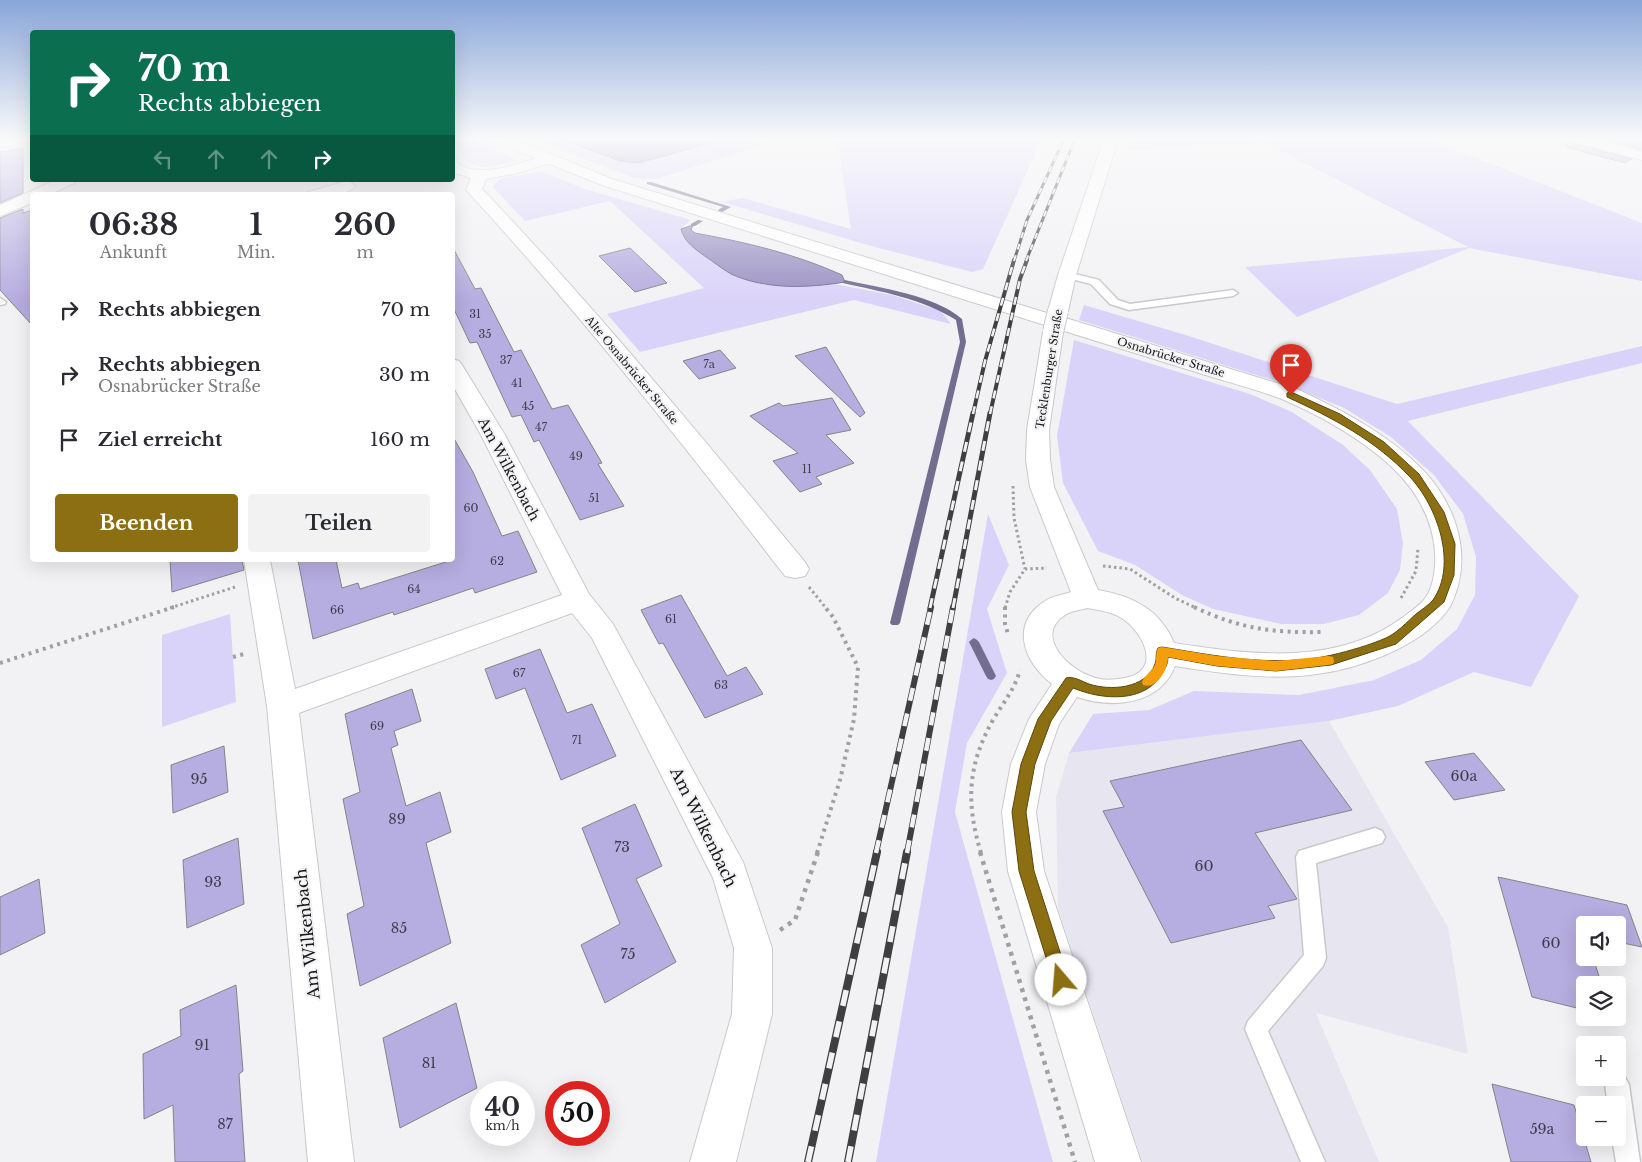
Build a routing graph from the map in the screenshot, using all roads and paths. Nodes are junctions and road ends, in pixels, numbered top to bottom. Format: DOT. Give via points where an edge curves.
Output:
graph roads {
  1 [pos="477,193"];
  2 [pos="643,193"];
  3 [pos="1094,193"];
  4 [pos="30,198"];
  5 [pos="0,212"];
  6 [pos="1067,274"];
  7 [pos="1233,293"];
  8 [pos="455,370"];
  9 [pos="258,569"];
  10 [pos="795,569"];
  11 [pos="1087,598"];
  12 [pos="578,600"];
  13 [pos="1162,652"];
  14 [pos="0,663"];
  15 [pos="1071,682"];
  16 [pos="283,706"];
  17 [pos="1376,838"];
  18 [pos="753,948"];
  19 [pos="1616,1086"];
  20 [pos="331,1162"];
  21 [pos="713,1162"];
  22 [pos="1118,1162"];
  23 [pos="1313,1162"];
  24 [pos="1628,1162"];
  1 -- 10 [label="street, Alte Osnabrücker Straße" via="518,236 669,412"];
  2 -- 13 [label="street, Osnabrücker Straße" via="1291,395 1337,416 1381,444 1415,477 1439,512 1449,544 1449,575 1438,602 1391,641 1331,660 1276,666"];
  3 -- 6 [label="street, Tecklenburger Straße"];
  4 -- 5 [label="street"];
  6 -- 7 [label="lane" via="1095,282 1114,302 1128,307"];
  6 -- 11 [label="street, Tecklenburger Straße" via="1038,430 1038,460 1042,487"];
  8 -- 12 [label="street, Am Wilkenbach" via="493,435"];
  9 -- 14 [label="path"];
  9 -- 16 [label="street, Am Wilkenbach"];
  10 -- 18 [label="path" via="832,617 858,667 854,719 840,780 795,920"];
  11 -- 13 [label="street" via="1114,603 1132,611 1156,633"];
  11 -- 15 [label="street" via="1067,600 1052,608 1041,618 1036,632 1038,648 1045,660"];
  12 -- 16 [label="street"];
  12 -- 18 [label="street, Am Wilkenbach" via="603,632 730,874"];
  13 -- 15 [label="street" via="1162,663 1155,676 1129,691 1108,692"];
  15 -- 22 [label="street" via="1045,719 1028,764 1019,812 1026,871"];
  16 -- 20 [label="street, Am Wilkenbach"];
  17 -- 23 [label="lane" via="1306,857 1315,958 1256,1029"];
  18 -- 21 [label="street, Am Wilkenbach" via="752,1014"];
  19 -- 24 [label="lane"];
}
